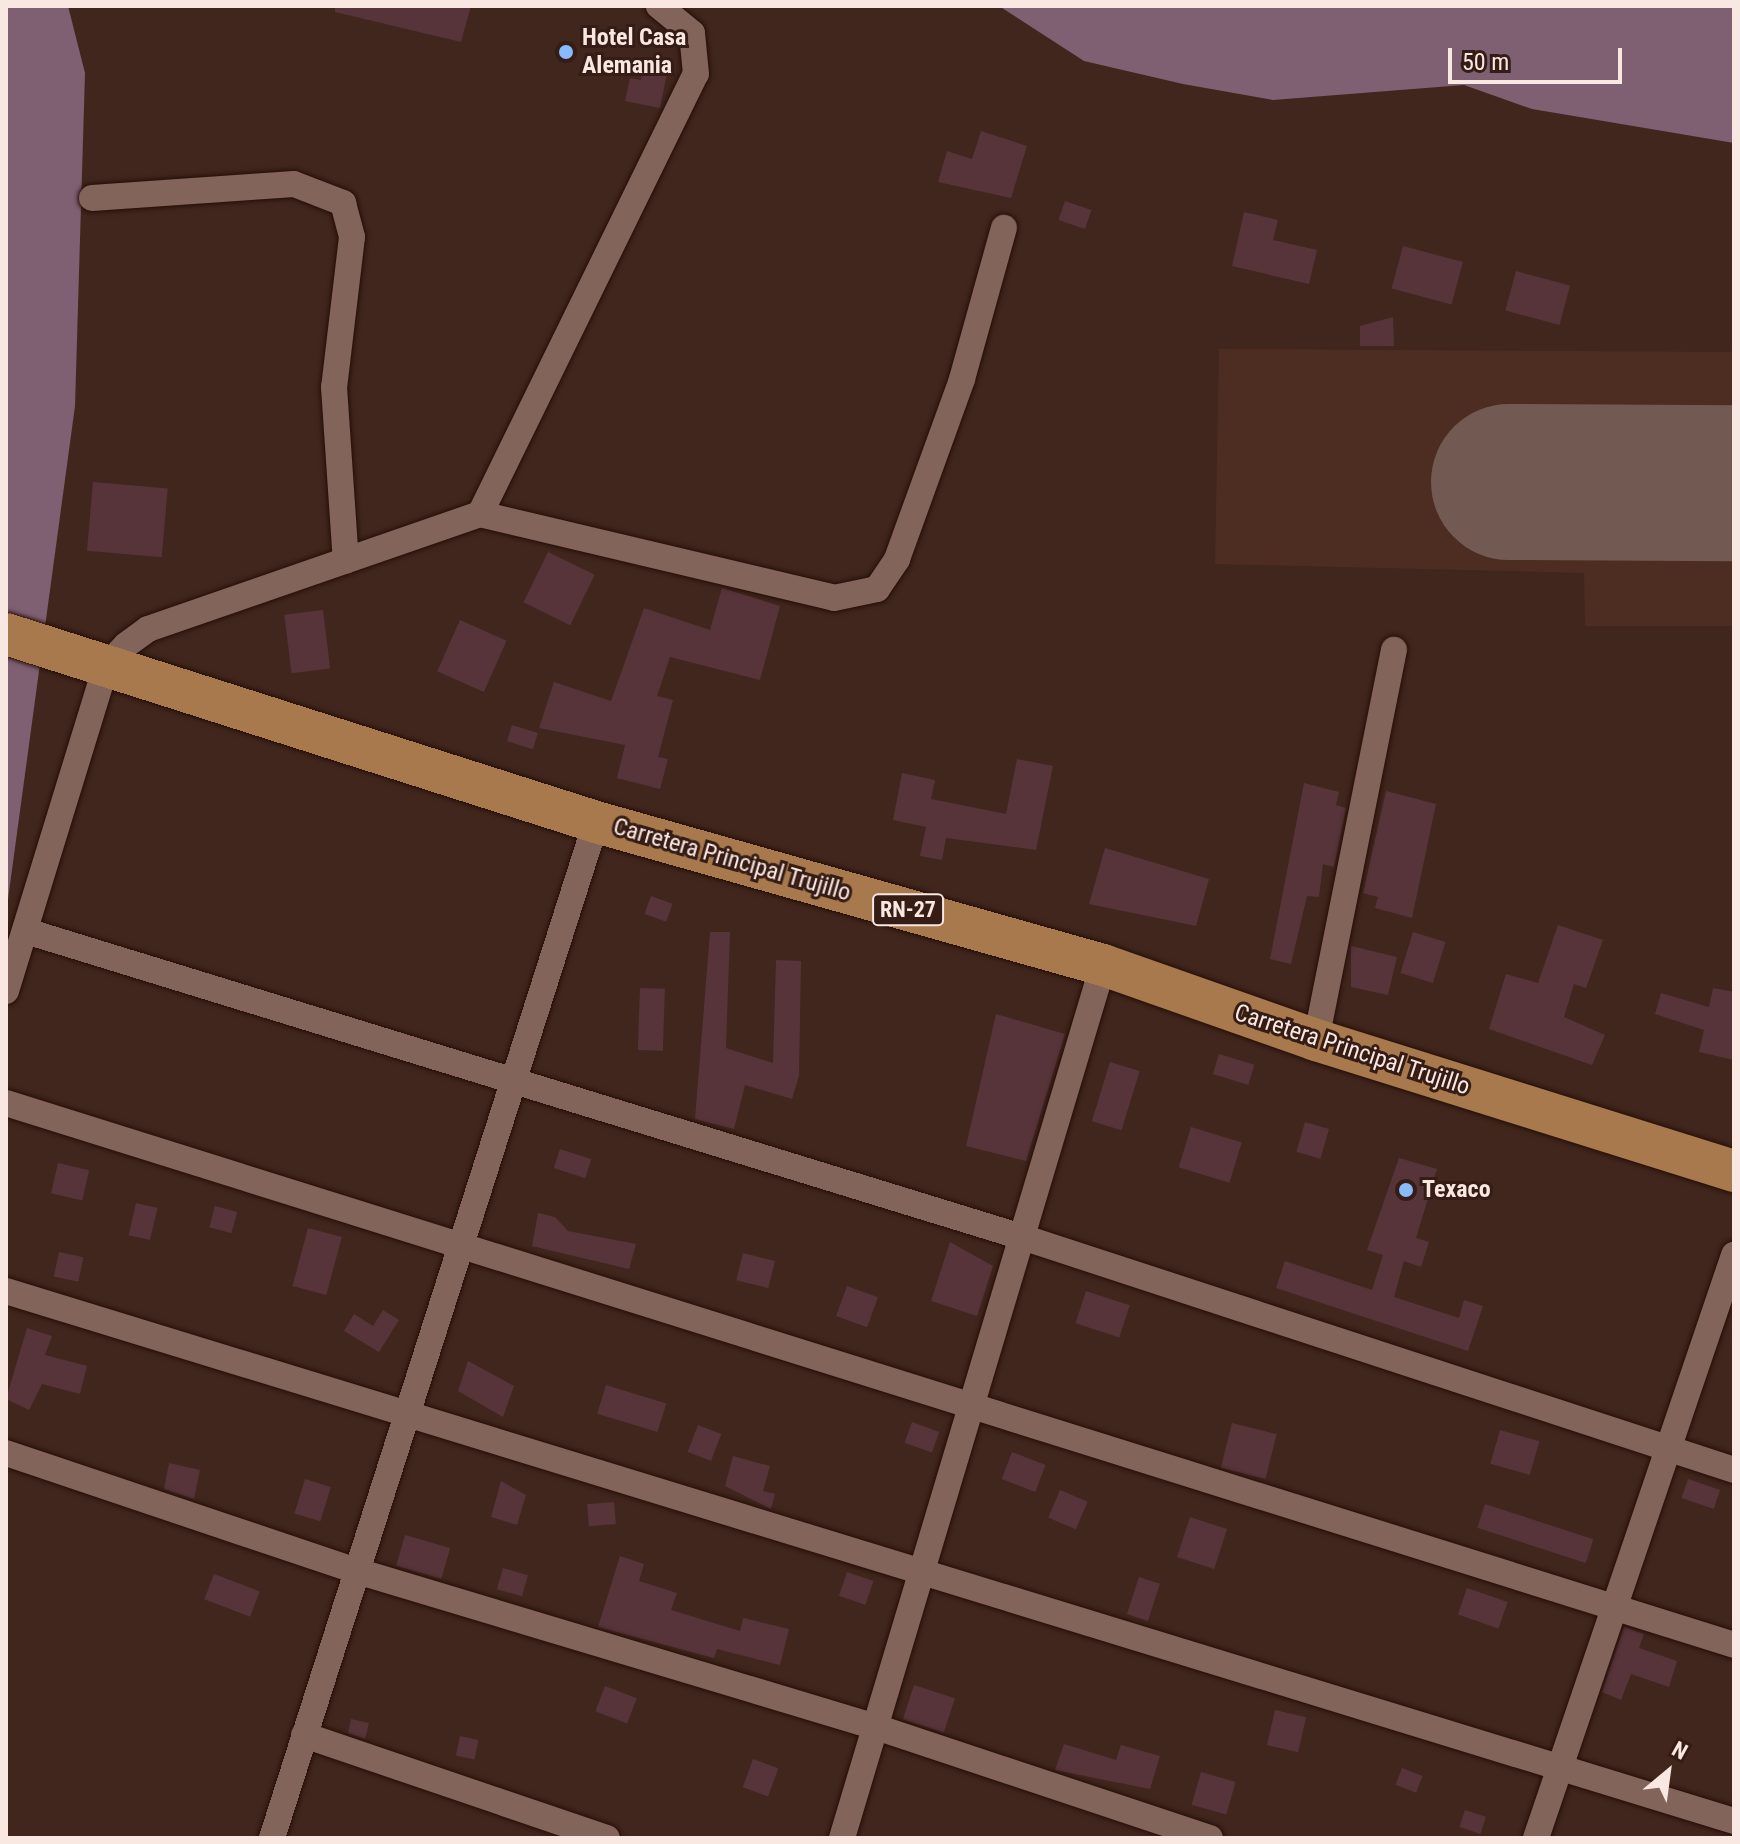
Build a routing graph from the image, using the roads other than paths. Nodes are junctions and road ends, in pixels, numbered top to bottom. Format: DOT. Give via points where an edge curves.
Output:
graph roads {
  1 [pos="659,6"];
  2 [pos="92,198"];
  3 [pos="1004,228"];
  4 [pos="480,514"];
  5 [pos="346,561"];
  6 [pos="6,634"];
  7 [pos="1394,650"];
  8 [pos="93,661"];
  9 [pos="596,822"];
  10 [pos="26,931"];
  11 [pos="1103,965"];
  12 [pos="6,991"];
  13 [pos="1316,1040"];
  14 [pos="514,1078"];
  15 [pos="6,1103"];
  16 [pos="1734,1171"];
  17 [pos="1022,1237"];
  18 [pos="461,1243"];
  19 [pos="1734,1255"];
  20 [pos="6,1291"];
  21 [pos="970,1409"];
  22 [pos="406,1417"];
  23 [pos="1672,1451"];
  24 [pos="6,1453"];
  25 [pos="1734,1470"];
  26 [pos="923,1568"];
  27 [pos="357,1571"];
  28 [pos="1613,1606"];
  29 [pos="1734,1645"];
  30 [pos="876,1727"];
  31 [pos="304,1735"];
  32 [pos="1561,1766"];
  33 [pos="1734,1821"];
  34 [pos="272,1838"];
  35 [pos="607,1838"];
  36 [pos="842,1838"];
  37 [pos="1210,1838"];
  38 [pos="1536,1838"];
  1 -- 4 [label="street" via="692,33 696,74"];
  2 -- 5 [label="street" via="294,184 343,203 352,237 334,387"];
  3 -- 4 [label="street" via="962,379 897,559 877,589 834,598"];
  4 -- 5 [label="street"];
  5 -- 8 [label="street" via="148,629"];
  6 -- 8 [label="main road, Carretera Principal Trujillo / RN-27"];
  7 -- 13 [label="street"];
  8 -- 9 [label="main road, Carretera Principal Trujillo / RN-27"];
  8 -- 10 [label="street"];
  9 -- 11 [label="main road, Carretera Principal Trujillo / RN-27"];
  9 -- 14 [label="street"];
  10 -- 12 [label="street"];
  10 -- 14 [label="street"];
  11 -- 13 [label="main road, Carretera Principal Trujillo / RN-27"];
  11 -- 17 [label="street"];
  13 -- 16 [label="main road, Carretera Principal Trujillo / RN-27"];
  14 -- 17 [label="street"];
  14 -- 18 [label="street"];
  15 -- 18 [label="street"];
  17 -- 21 [label="street"];
  17 -- 23 [label="street"];
  18 -- 21 [label="street"];
  18 -- 22 [label="street"];
  19 -- 23 [label="street"];
  20 -- 22 [label="street"];
  21 -- 26 [label="street"];
  21 -- 28 [label="street"];
  22 -- 26 [label="street"];
  22 -- 27 [label="street"];
  23 -- 25 [label="street"];
  23 -- 28 [label="street"];
  24 -- 27 [label="street"];
  26 -- 30 [label="street"];
  26 -- 32 [label="street"];
  27 -- 30 [label="street"];
  27 -- 31 [label="street"];
  28 -- 29 [label="street"];
  28 -- 32 [label="street"];
  30 -- 36 [label="street"];
  30 -- 37 [label="street"];
  31 -- 34 [label="street"];
  31 -- 35 [label="street"];
  32 -- 33 [label="street"];
  32 -- 38 [label="street"];
}
